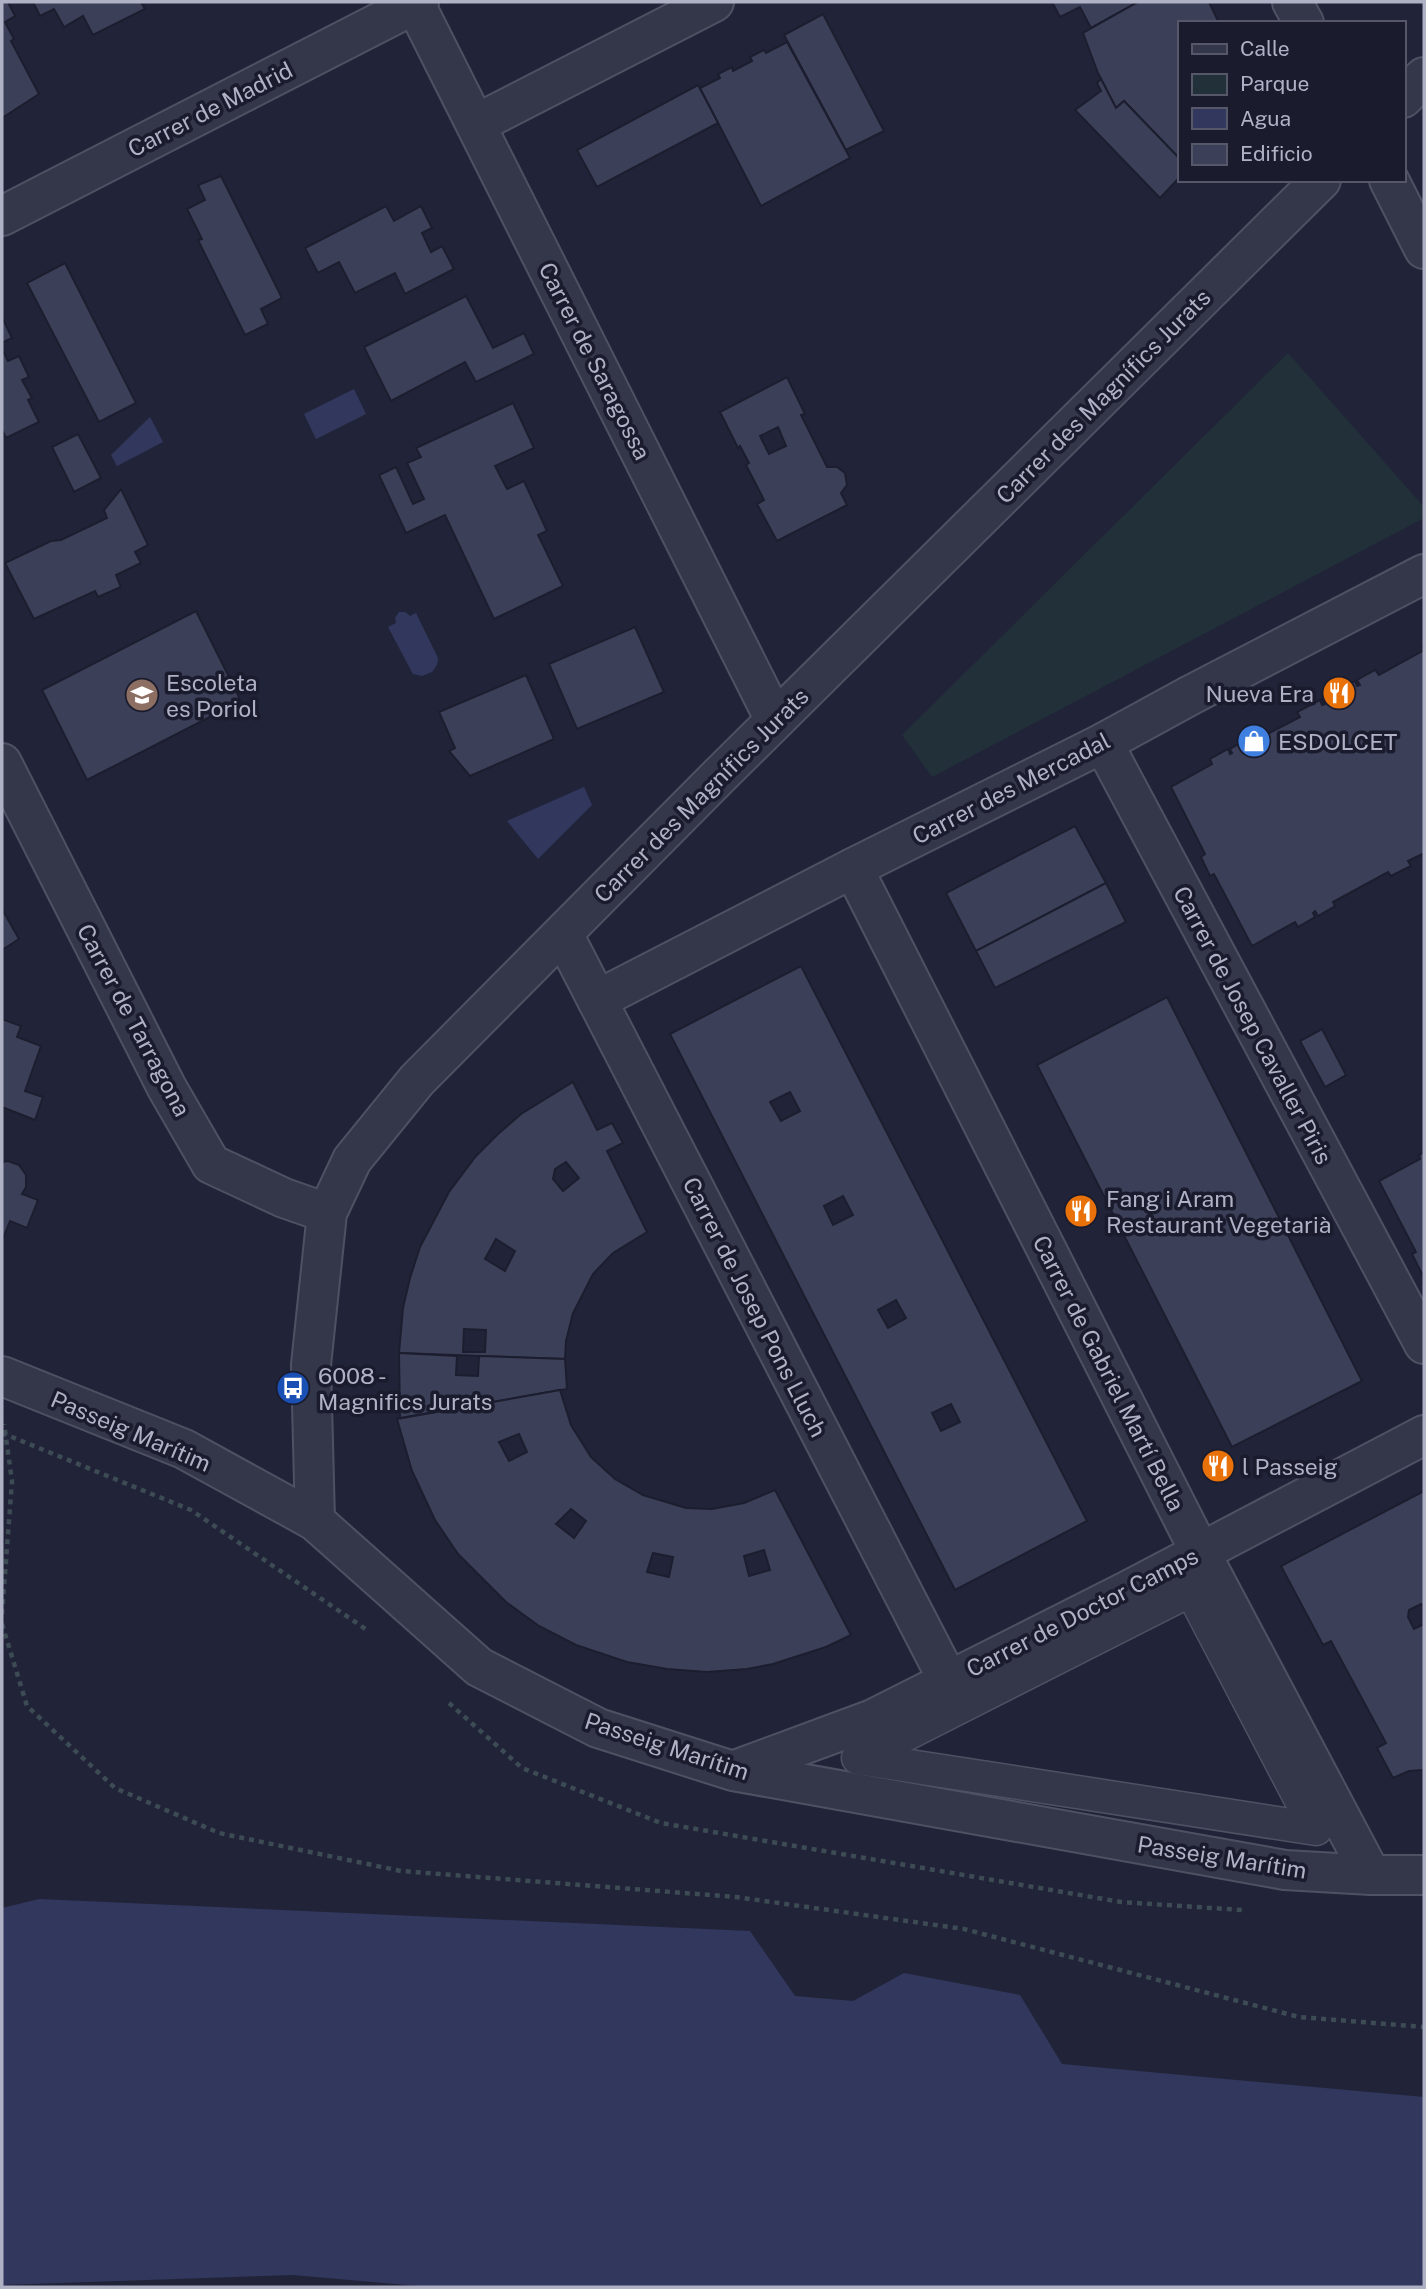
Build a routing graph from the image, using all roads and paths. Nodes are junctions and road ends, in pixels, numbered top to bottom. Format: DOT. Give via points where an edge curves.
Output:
graph roads {
  1 [pos="416,2"];
  2 [pos="714,2"];
  3 [pos="1292,2"];
  4 [pos="1303,21"];
  5 [pos="1424,77"];
  6 [pos="1405,96"];
  7 [pos="476,124"];
  8 [pos="1319,182"];
  9 [pos="1390,182"];
  10 [pos="2,216"];
  11 [pos="1424,249"];
  12 [pos="1424,573"];
  13 [pos="775,720"];
  14 [pos="1103,743"];
  15 [pos="2,763"];
  16 [pos="853,868"];
  17 [pos="563,934"];
  18 [pos="597,1000"];
  19 [pos="327,1213"];
  20 [pos="1424,1344"];
  21 [pos="2,1376"];
  22 [pos="4,1422"];
  23 [pos="1424,1436"];
  24 [pos="315,1521"];
  25 [pos="1200,1552"];
  26 [pos="1132,1604"];
  27 [pos="1213,1605"];
  28 [pos="2,1614"];
  29 [pos="2,1624"];
  30 [pos="948,1680"];
  31 [pos="884,1729"];
  32 [pos="733,1771"];
  33 [pos="1315,1799"];
  34 [pos="1371,1875"];
  35 [pos="1424,1875"];
  36 [pos="1424,2027"];
  1 -- 7 [label="street, Carrer de Saragossa"];
  1 -- 10 [label="street, Carrer de Madrid"];
  2 -- 7 [label="street"];
  3 -- 4 [label="street"];
  5 -- 6 [label="street"];
  7 -- 13 [label="street, Carrer de Saragossa"];
  8 -- 13 [label="street, Carrer des Magnífics Jurats"];
  9 -- 11 [label="street"];
  12 -- 14 [label="street, Carrer des Mercadal"];
  13 -- 17 [label="street, Carrer des Magnífics Jurats"];
  14 -- 16 [label="street, Carrer des Mercadal"];
  14 -- 20 [label="street, Carrer de Josep Cavaller Piris"];
  15 -- 19 [label="street, Carrer de Tarragona" via="167,1088 211,1164"];
  16 -- 18 [label="street, Carrer des Mercadal"];
  16 -- 25 [label="street, Carrer de Gabriel Martí Bella"];
  17 -- 18 [label="street, Carrer de Josep Pons Lluch"];
  17 -- 19 [label="street, Carrer des Magnífics Jurats" via="417,1080 352,1160"];
  18 -- 30 [label="street, Carrer de Josep Pons Lluch"];
  19 -- 24 [label="street, Carrer des Magnífics Jurats" via="311,1365"];
  21 -- 24 [label="street, Passeig Marítim" via="184,1449"];
  22 -- 28 [label="path" via="12,1481"];
  23 -- 25 [label="street, Carrer de Doctor Camps"];
  24 -- 32 [label="street, Passeig Marítim" via="479,1667 598,1728"];
  25 -- 26 [label="street, Carrer de Doctor Camps"];
  25 -- 27 [label="street, Carrer de Gabriel Martí Bella"];
  26 -- 27 [label="street" via="1191,1590"];
  26 -- 30 [label="street, Carrer de Doctor Camps"];
  26 -- 31 [label="street"];
  27 -- 33 [label="street, Carrer de Gabriel Martí Bella"];
  29 -- 36 [label="path" via="27,1706 115,1788 219,1833 401,1871 737,1897 964,1930 1299,2017"];
  30 -- 31 [label="street, Carrer de Doctor Camps"];
  31 -- 32 [label="street, Carrer de Doctor Camps"];
  31 -- 33 [label="street" via="858,1758 1316,1829"];
  32 -- 34 [label="street, Passeig Marítim" via="1284,1870"];
  33 -- 34 [label="street, Carrer de Gabriel Martí Bella"];
  34 -- 35 [label="street, Passeig Marítim"];
}
